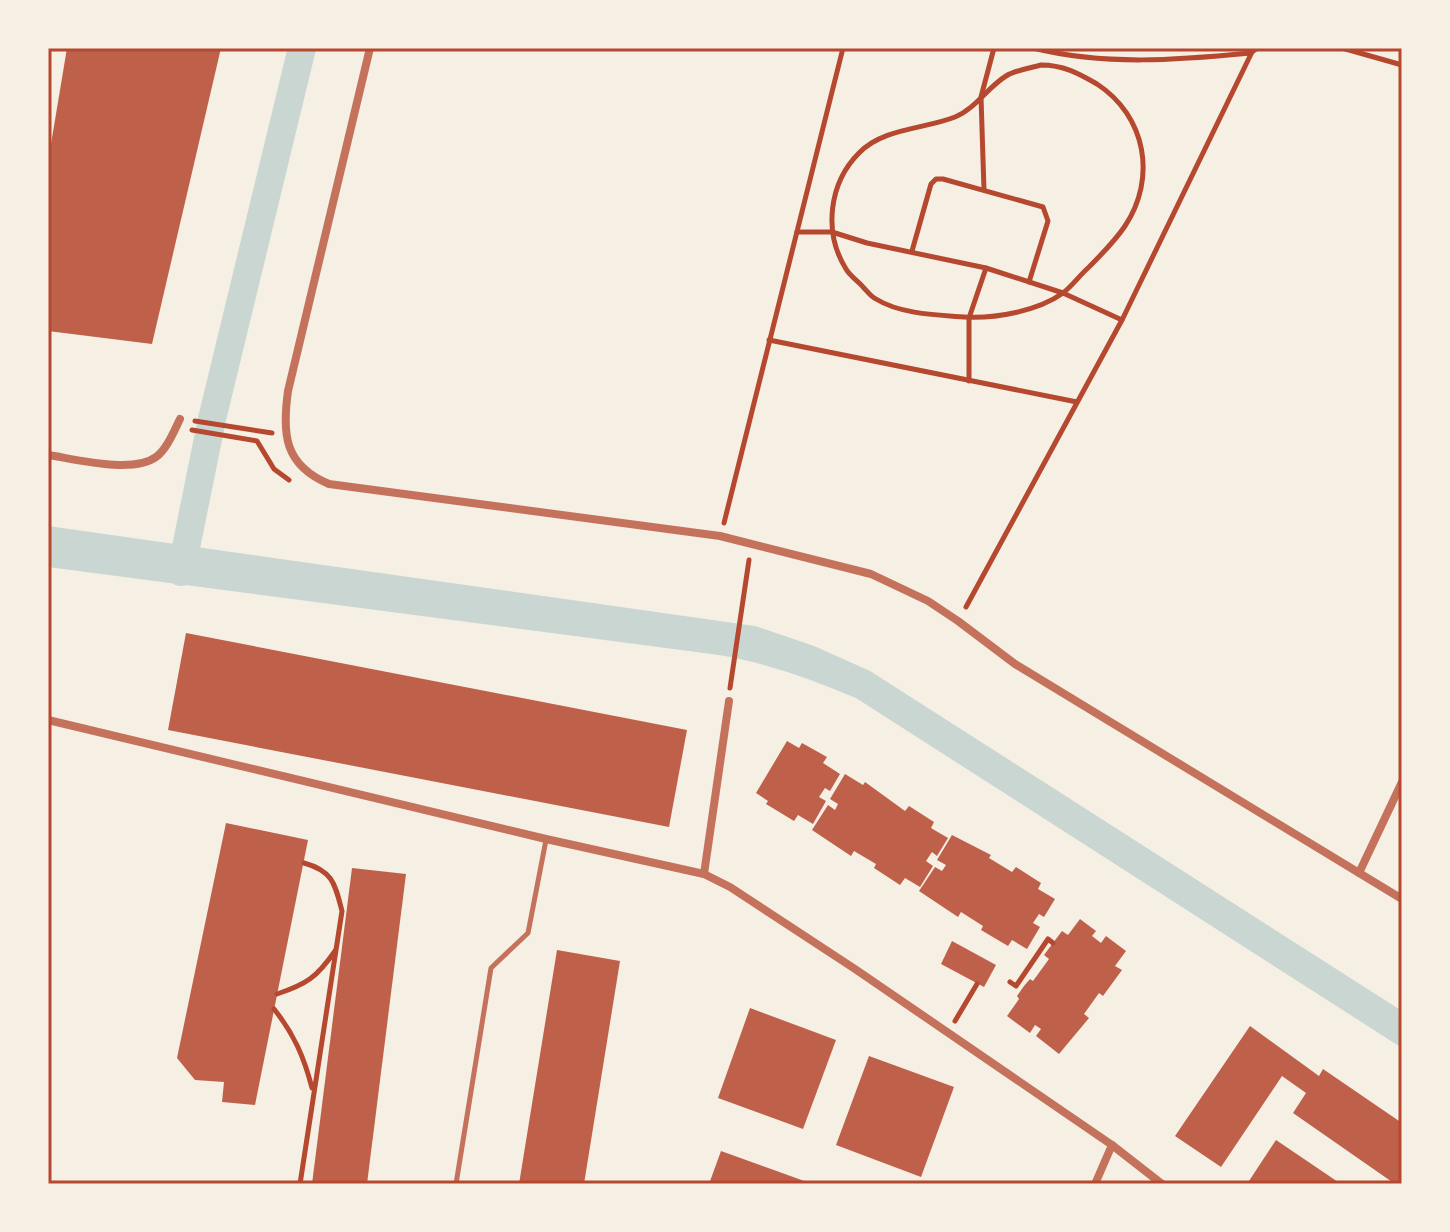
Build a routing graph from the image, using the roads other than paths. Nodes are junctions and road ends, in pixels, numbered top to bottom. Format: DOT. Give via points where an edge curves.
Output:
graph roads {
  1 [pos="370,48"];
  2 [pos="180,419"];
  3 [pos="48,455"];
  4 [pos="729,701"];
  5 [pos="48,720"];
  6 [pos="1402,782"];
  7 [pos="546,839"];
  8 [pos="1359,873"];
  9 [pos="704,874"];
  10 [pos="1402,899"];
  11 [pos="1112,1145"];
  12 [pos="456,1184"];
  13 [pos="1095,1184"];
  14 [pos="1162,1184"];
  1 -- 8 [label="street" via="288,391 285,435 310,476 329,484 720,536 871,574 928,601 1015,664"];
  2 -- 3 [label="street" via="157,457 143,463"];
  4 -- 9 [label="street"];
  5 -- 7 [label="street"];
  6 -- 8 [label="street"];
  7 -- 9 [label="street"];
  7 -- 12 [label="lane" via="528,933 491,968"];
  8 -- 10 [label="street"];
  9 -- 11 [label="street"];
  11 -- 13 [label="street"];
  11 -- 14 [label="street"];
}
